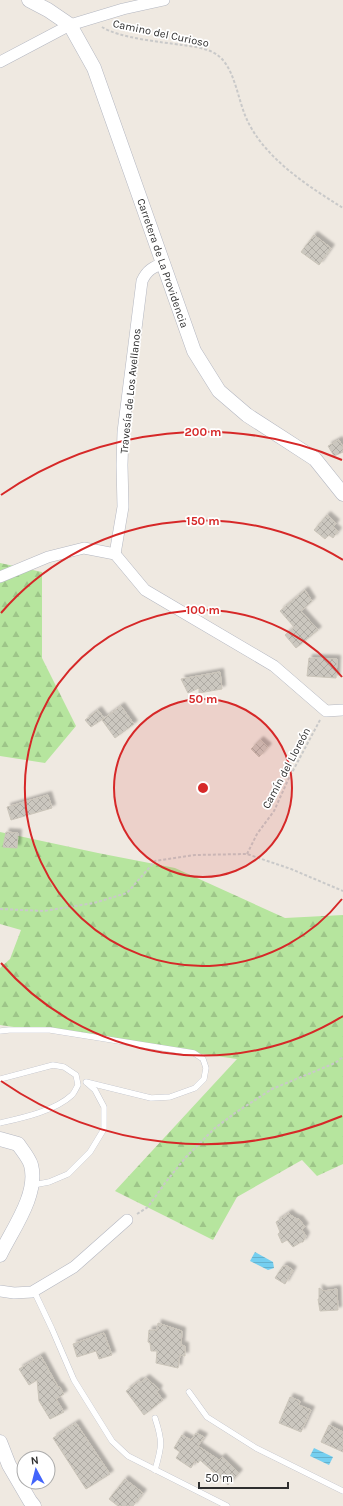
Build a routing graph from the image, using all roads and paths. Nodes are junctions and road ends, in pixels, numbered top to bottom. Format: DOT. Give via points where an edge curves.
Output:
graph roads {
  1 [pos="29,0"];
  2 [pos="164,0"];
  3 [pos="92,19"];
  4 [pos="70,25"];
  5 [pos="0,62"];
  6 [pos="343,208"];
  7 [pos="164,263"];
  8 [pos="343,494"];
  9 [pos="115,554"];
  10 [pos="0,577"];
  11 [pos="343,710"];
  12 [pos="326,711"];
  13 [pos="247,854"];
  14 [pos="343,891"];
  15 [pos="0,909"];
  16 [pos="0,1031"];
  17 [pos="343,1057"];
  18 [pos="0,1079"];
  19 [pos="77,1080"];
  20 [pos="86,1082"];
  21 [pos="0,1123"];
  22 [pos="0,1138"];
  23 [pos="32,1185"];
  24 [pos="127,1220"];
  25 [pos="0,1256"];
  26 [pos="0,1291"];
  27 [pos="34,1291"];
  28 [pos="189,1392"];
  29 [pos="155,1418"];
  30 [pos="0,1442"];
  31 [pos="155,1470"];
  32 [pos="343,1491"];
  33 [pos="34,1506"];
  34 [pos="227,1506"];
  1 -- 4 [label="street, Carretera de La Providencia"];
  2 -- 3 [label="street"];
  3 -- 4 [label="street"];
  3 -- 6 [label="path, Camino del Curioso" via="109,31 209,50 221,57 230,69 248,122 264,147 282,164"];
  4 -- 5 [label="street"];
  4 -- 7 [label="street, Carretera de La Providencia" via="94,68"];
  7 -- 8 [label="street, Carretera de La Providencia" via="194,351 219,391 247,415 315,459"];
  7 -- 9 [label="street, Travesía de Los Avellanos" via="152,267 145,273 142,281 123,432 123,508"];
  9 -- 10 [label="street" via="84,548 48,557"];
  9 -- 12 [label="street" via="145,590 274,666"];
  11 -- 12 [label="street"];
  12 -- 13 [label="path, Camín del Lloreón" via="274,810"];
  13 -- 14 [label="path"];
  13 -- 15 [label="path" via="195,855 155,861 127,893 94,903 44,911"];
  16 -- 20 [label="lane" via="50,1030 194,1053 203,1059 206,1068 204,1078 195,1088 170,1097 151,1098"];
  17 -- 24 [label="path" via="335,1063 272,1089 235,1112 186,1157 148,1207"];
  18 -- 19 [label="lane" via="53,1065 64,1067 76,1075"];
  19 -- 20 [label="lane"];
  19 -- 21 [label="lane" via="78,1085 73,1094 62,1102 41,1112"];
  20 -- 23 [label="lane" via="95,1090 104,1107 104,1129 90,1152 68,1174 49,1182"];
  22 -- 23 [label="street" via="18,1144 31,1164"];
  23 -- 25 [label="street" via="27,1201"];
  24 -- 27 [label="street" via="74,1267"];
  26 -- 27 [label="street"];
  27 -- 31 [label="lane" via="74,1380 112,1441 128,1456"];
  28 -- 32 [label="lane" via="207,1417 213,1421 256,1448"];
  29 -- 31 [label="lane" via="161,1436 161,1450"];
  30 -- 33 [label="street" via="9,1465"];
  31 -- 34 [label="lane"];
}
